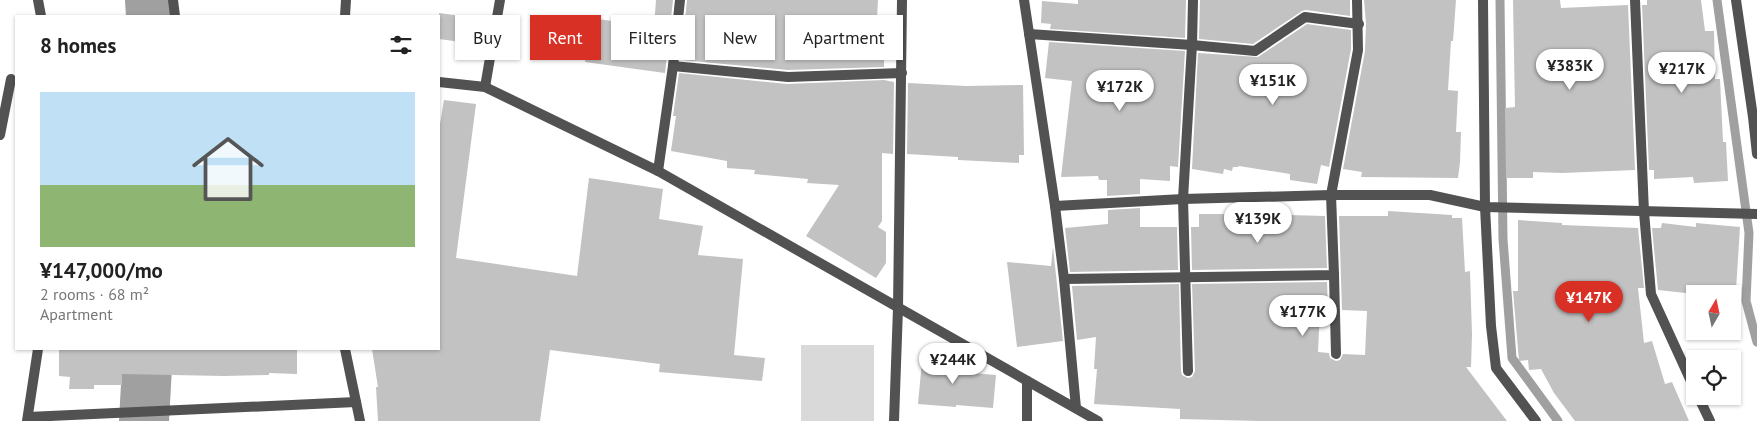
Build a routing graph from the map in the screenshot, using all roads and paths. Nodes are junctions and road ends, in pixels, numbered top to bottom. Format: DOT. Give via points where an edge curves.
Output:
graph roads {
  1 [pos="38,0"];
  2 [pos="173,0"];
  3 [pos="346,0"];
  4 [pos="500,0"];
  5 [pos="680,0"];
  6 [pos="902,0"];
  7 [pos="1024,0"];
  8 [pos="1193,0"];
  9 [pos="1357,0"];
  10 [pos="1483,0"];
  11 [pos="1635,0"];
  12 [pos="1736,0"];
  13 [pos="41,15"];
  14 [pos="175,15"];
  15 [pos="345,15"];
  16 [pos="1359,24"];
  17 [pos="1029,34"];
  18 [pos="1192,45"];
  19 [pos="673,66"];
  20 [pos="902,73"];
  21 [pos="14,79"];
  22 [pos="0,80"];
  23 [pos="440,82"];
  24 [pos="485,87"];
  25 [pos="1755,113"];
  26 [pos="0,136"];
  27 [pos="1757,154"];
  28 [pos="658,171"];
  29 [pos="1331,195"];
  30 [pos="1182,199"];
  31 [pos="1055,206"];
  32 [pos="1489,206"];
  33 [pos="1644,212"];
  34 [pos="1757,214"];
  35 [pos="1334,275"];
  36 [pos="1184,278"];
  37 [pos="1064,279"];
  38 [pos="898,308"];
  39 [pos="38,350"];
  40 [pos="345,350"];
  41 [pos="1336,354"];
  42 [pos="1686,370"];
  43 [pos="1188,371"];
  44 [pos="1027,380"];
  45 [pos="356,402"];
  46 [pos="1702,405"];
  47 [pos="1076,408"];
  48 [pos="27,419"];
  49 [pos="360,421"];
  50 [pos="894,421"];
  51 [pos="1027,421"];
  52 [pos="1098,421"];
  53 [pos="1536,421"];
  54 [pos="1710,421"];
  1 -- 13 [label="street"];
  2 -- 14 [label="street"];
  3 -- 15 [label="street"];
  4 -- 24 [label="street"];
  5 -- 19 [label="street"];
  6 -- 20 [label="street"];
  7 -- 17 [label="street"];
  8 -- 18 [label="street"];
  9 -- 16 [label="street"];
  10 -- 32 [label="street"];
  11 -- 33 [label="street"];
  12 -- 25 [label="street"];
  16 -- 18 [label="street" via="1305,17 1255,52"];
  16 -- 29 [label="street" via="1358,50"];
  17 -- 18 [label="street"];
  17 -- 31 [label="street"];
  18 -- 30 [label="street"];
  19 -- 20 [label="street" via="788,77"];
  19 -- 28 [label="street"];
  20 -- 38 [label="street"];
  21 -- 22 [label="street"];
  21 -- 26 [label="street"];
  23 -- 24 [label="street"];
  24 -- 28 [label="street"];
  25 -- 27 [label="street"];
  28 -- 38 [label="street"];
  29 -- 30 [label="street"];
  29 -- 32 [label="street" via="1430,194"];
  29 -- 35 [label="street"];
  30 -- 31 [label="street"];
  30 -- 36 [label="street"];
  31 -- 37 [label="street"];
  32 -- 33 [label="street"];
  32 -- 53 [label="street" via="1491,326 1496,368"];
  33 -- 34 [label="street"];
  33 -- 42 [label="street" via="1651,294"];
  35 -- 36 [label="street"];
  35 -- 41 [label="street"];
  36 -- 37 [label="street"];
  36 -- 43 [label="street"];
  37 -- 47 [label="street"];
  38 -- 44 [label="street"];
  38 -- 50 [label="street"];
  39 -- 48 [label="street"];
  40 -- 45 [label="street"];
  44 -- 47 [label="street"];
  44 -- 51 [label="street"];
  45 -- 48 [label="street"];
  45 -- 49 [label="street"];
  46 -- 54 [label="street"];
  47 -- 52 [label="street"];
}
